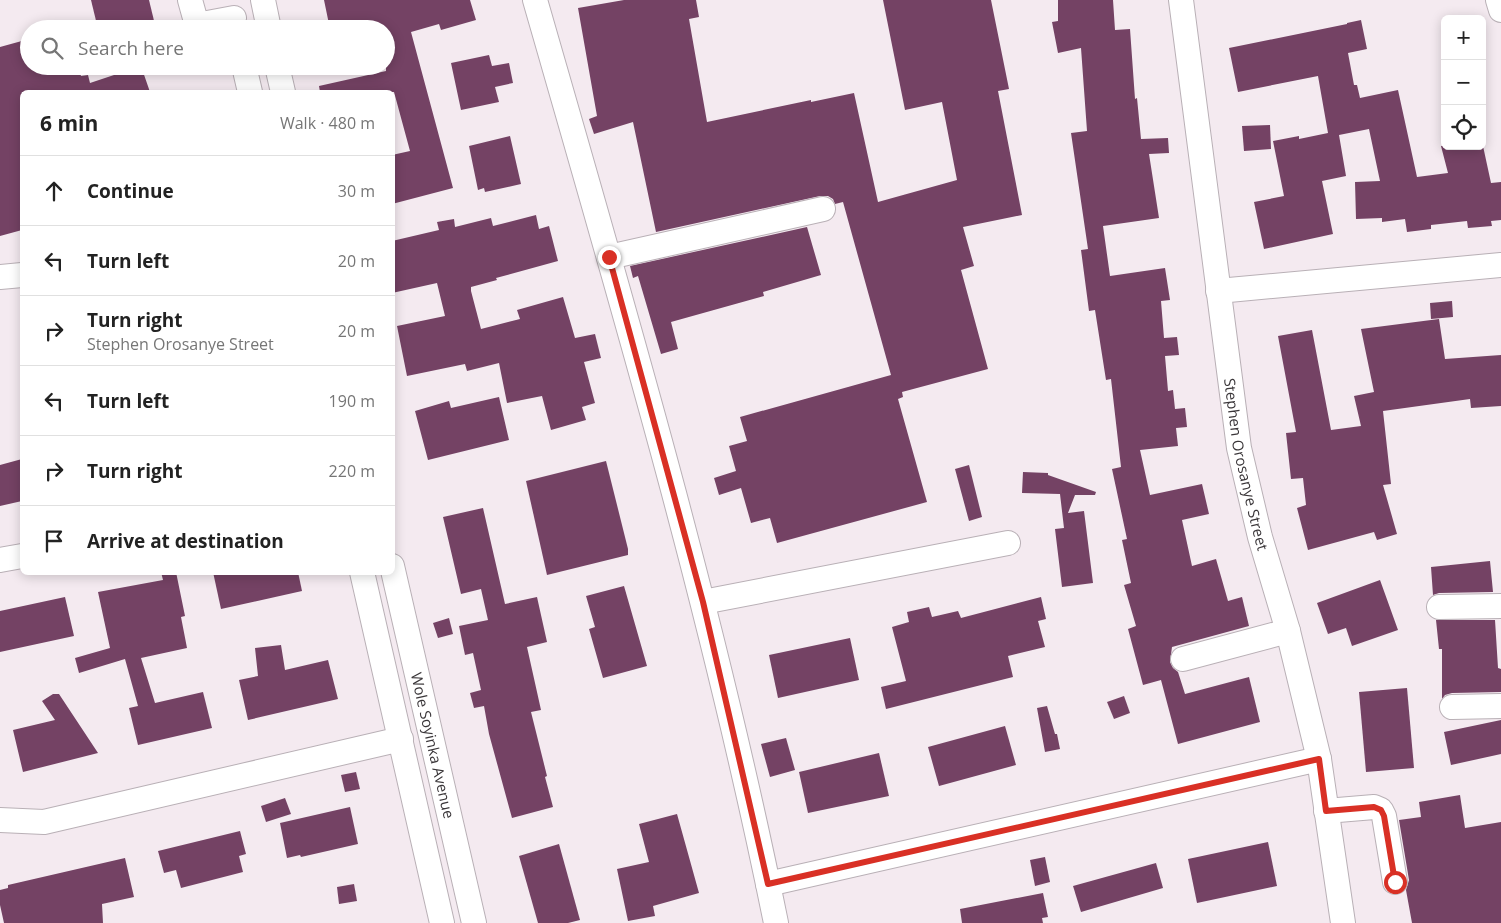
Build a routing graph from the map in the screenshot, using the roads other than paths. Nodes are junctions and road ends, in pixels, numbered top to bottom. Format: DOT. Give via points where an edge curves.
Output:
graph roads {
  1 [pos="190,0"];
  2 [pos="263,0"];
  3 [pos="535,0"];
  4 [pos="1181,0"];
  5 [pos="234,15"];
  6 [pos="197,20"];
  7 [pos="216,20"];
  8 [pos="267,20"];
  9 [pos="246,75"];
  10 [pos="279,75"];
  11 [pos="250,90"];
  12 [pos="282,90"];
  13 [pos="823,208"];
  14 [pos="609,257"];
  15 [pos="1501,265"];
  16 [pos="20,275"];
  17 [pos="0,277"];
  18 [pos="1218,291"];
  19 [pos="1008,543"];
  20 [pos="20,556"];
  21 [pos="0,560"];
  22 [pos="363,575"];
  23 [pos="394,575"];
  24 [pos="703,602"];
  25 [pos="1501,606"];
  26 [pos="1439,607"];
  27 [pos="1288,630"];
  28 [pos="1184,659"];
  29 [pos="1501,706"];
  30 [pos="1452,707"];
  31 [pos="400,739"];
  32 [pos="1319,759"];
  33 [pos="1326,811"];
  34 [pos="0,820"];
  35 [pos="1395,882"];
  36 [pos="768,884"];
  37 [pos="442,923"];
  38 [pos="474,923"];
  39 [pos="776,923"];
  40 [pos="1343,923"];
  1 -- 6 [label="street"];
  2 -- 8 [label="street"];
  3 -- 14 [label="street"];
  4 -- 18 [label="street, Stephen Orosanye Street"];
  5 -- 7 [label="street"];
  9 -- 11 [label="street"];
  10 -- 12 [label="street"];
  13 -- 14 [label="street"];
  14 -- 24 [label="street"];
  15 -- 18 [label="street"];
  16 -- 17 [label="street"];
  18 -- 27 [label="street, Stephen Orosanye Street" via="1239,448 1260,537"];
  19 -- 24 [label="street"];
  20 -- 21 [label="street"];
  22 -- 31 [label="street, Wole Soyinka Avenue"];
  23 -- 38 [label="street, Wole Soyinka Avenue"];
  24 -- 36 [label="street"];
  25 -- 26 [label="street"];
  27 -- 28 [label="street"];
  27 -- 32 [label="street, Stephen Orosanye Street"];
  29 -- 30 [label="street"];
  31 -- 34 [label="street" via="44,822"];
  31 -- 37 [label="street, Wole Soyinka Avenue"];
  32 -- 33 [label="street, Stephen Orosanye Street"];
  32 -- 36 [label="street"];
  33 -- 35 [label="street" via="1374,807 1381,810"];
  33 -- 40 [label="street, Stephen Orosanye Street"];
  36 -- 39 [label="street"];
}
